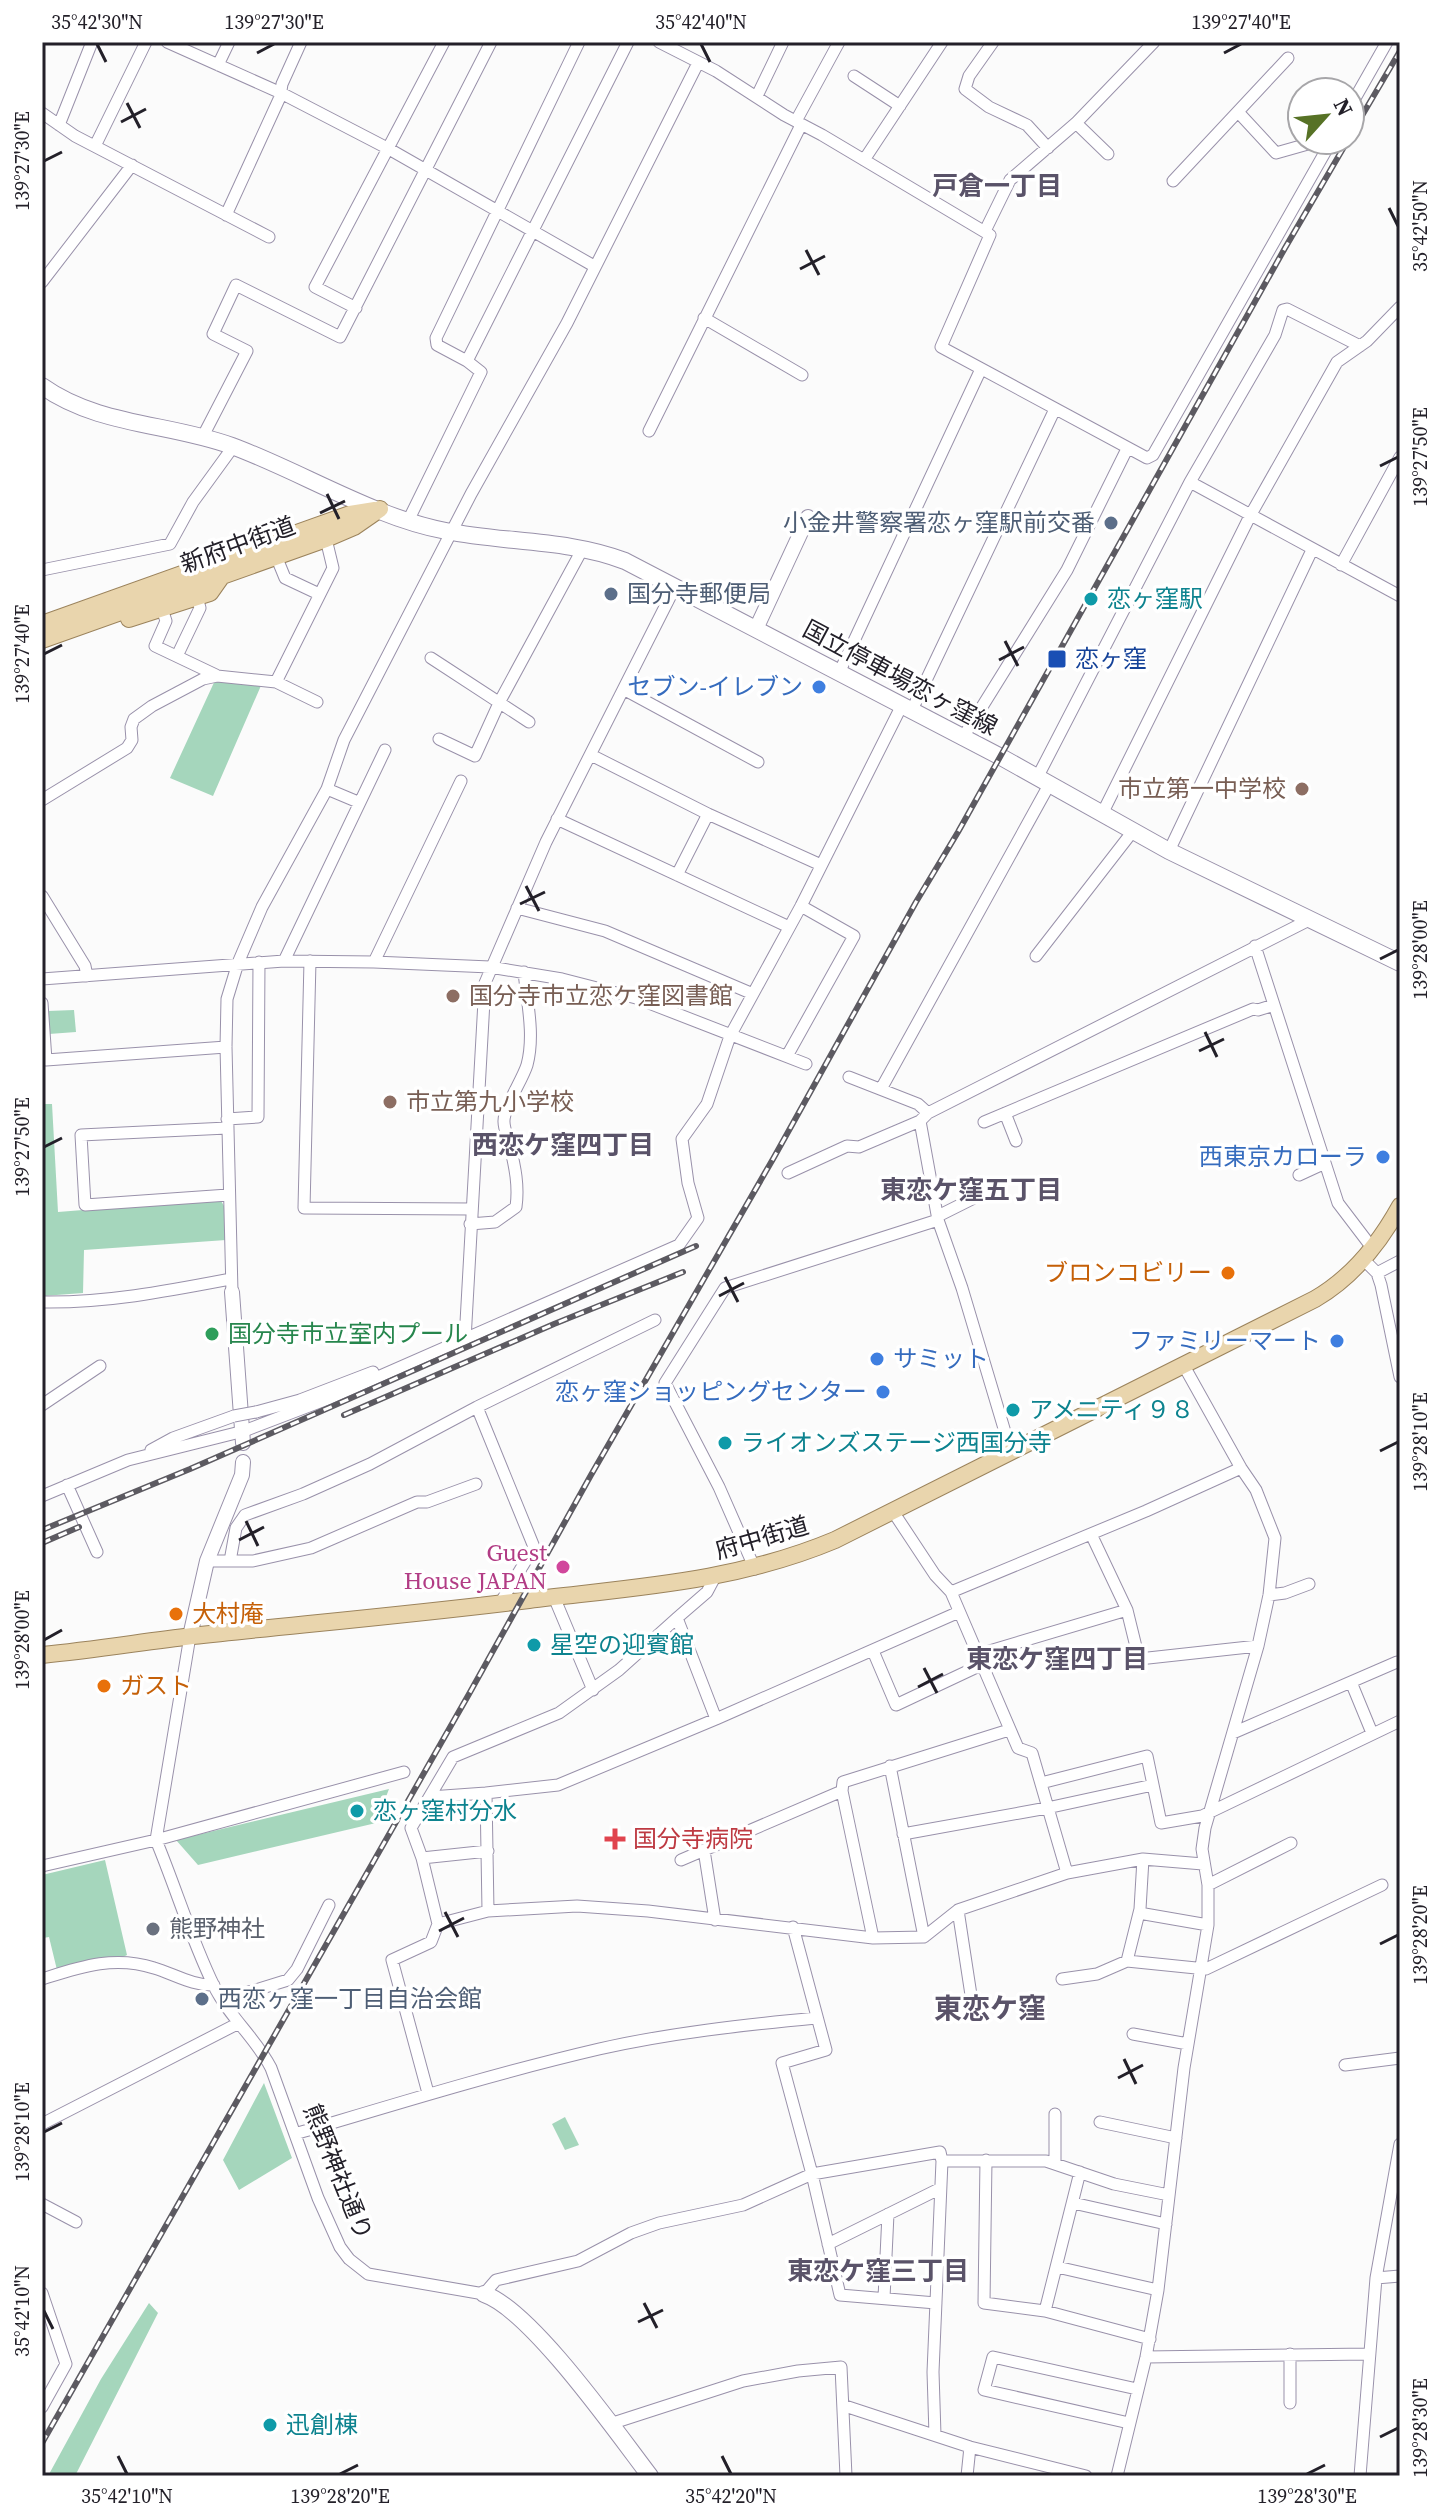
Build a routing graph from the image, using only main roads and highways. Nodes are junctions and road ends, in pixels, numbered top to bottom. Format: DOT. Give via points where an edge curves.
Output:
graph roads {
  1 [pos="42,386"];
  2 [pos="380,509"];
  3 [pos="222,576"];
  4 [pos="115,614"];
  5 [pos="42,624"];
  6 [pos="42,640"];
  7 [pos="1400,963"];
  8 [pos="1400,1206"];
  9 [pos="44,1651"];
  10 [pos="484,2294"];
  11 [pos="650,2476"];
  1 -- 2 [label="main road, 国立停車場恋ヶ窪線" via="100,415 233,447"];
  2 -- 3 [label="main road, 新府中街道" via="326,539"];
  2 -- 5 [label="main road, 新府中街道" via="350,514"];
  2 -- 7 [label="main road, 国立停車場恋ヶ窪線" via="452,532 583,548 625,561 1169,851"];
  3 -- 4 [label="main road, 新府中街道"];
  3 -- 4 [label="main road" via="210,593 134,619"];
  4 -- 6 [label="main road, 新府中街道"];
  8 -- 9 [label="main road, 府中街道" via="1368,1254 1315,1299 788,1559 715,1577 498,1605"];
  10 -- 11 [label="main road, 熊野神社通り" via="506,2306 539,2339"];
}
